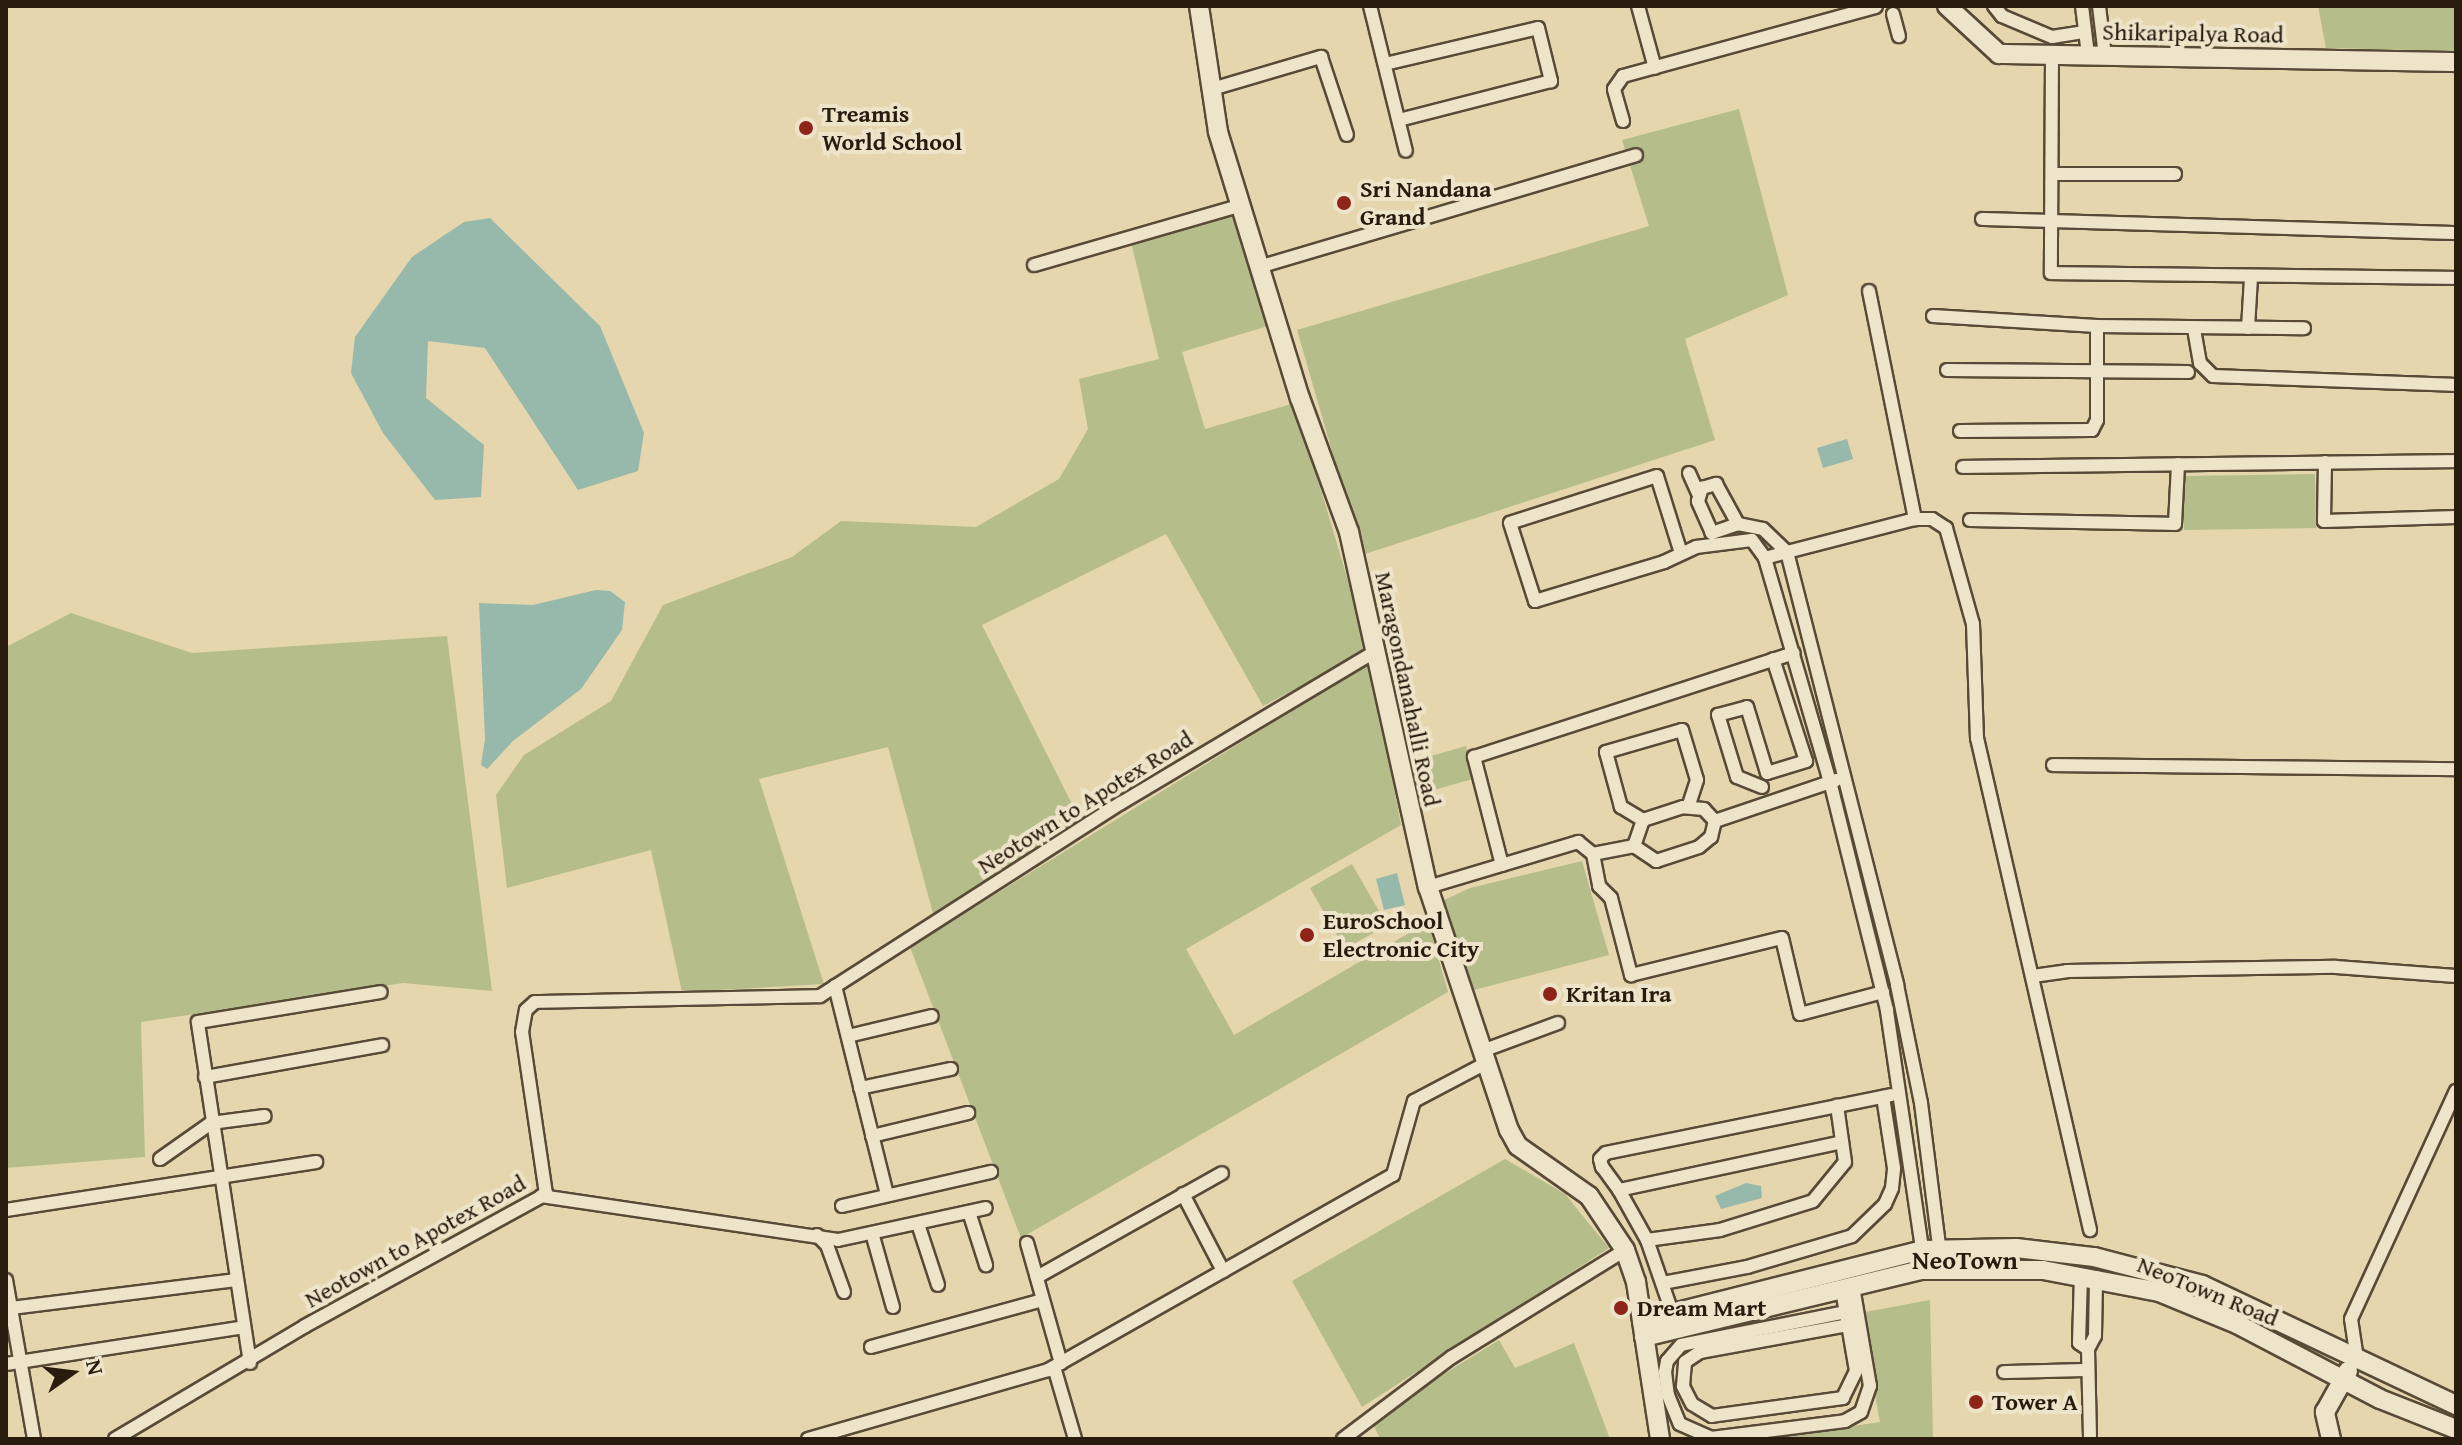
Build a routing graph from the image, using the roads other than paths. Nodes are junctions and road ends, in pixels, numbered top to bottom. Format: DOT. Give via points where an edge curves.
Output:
graph roads {
  1 [pos="1199,6"];
  2 [pos="1370,6"];
  3 [pos="1638,6"];
  4 [pos="1876,6"];
  5 [pos="1947,6"];
  6 [pos="1994,6"];
  7 [pos="2082,6"];
  8 [pos="2099,6"];
  9 [pos="1896,10"];
  10 [pos="2083,34"];
  11 [pos="1899,36"];
  12 [pos="2052,55"];
  13 [pos="2091,55"];
  14 [pos="2456,62"];
  15 [pos="1385,64"];
  16 [pos="1655,68"];
  17 [pos="1212,89"];
  18 [pos="1399,120"];
  19 [pos="1623,121"];
  20 [pos="1347,135"];
  21 [pos="1406,151"];
  22 [pos="1636,155"];
  23 [pos="2053,174"];
  24 [pos="2175,174"];
  25 [pos="1242,205"];
  26 [pos="1982,219"];
  27 [pos="2049,223"];
  28 [pos="2456,233"];
  29 [pos="1034,265"];
  30 [pos="1262,266"];
  31 [pos="2251,277"];
  32 [pos="2456,278"];
  33 [pos="1869,291"];
  34 [pos="1933,316"];
  35 [pos="2097,326"];
  36 [pos="2248,328"];
  37 [pos="2304,328"];
  38 [pos="2194,329"];
  39 [pos="1947,370"];
  40 [pos="2097,371"];
  41 [pos="2188,372"];
  42 [pos="2456,385"];
  43 [pos="1960,431"];
  44 [pos="2456,461"];
  45 [pos="2325,462"];
  46 [pos="2178,464"];
  47 [pos="1963,467"];
  48 [pos="1689,473"];
  49 [pos="1699,495"];
  50 [pos="2456,517"];
  51 [pos="1915,519"];
  52 [pos="1970,520"];
  53 [pos="1738,524"];
  54 [pos="1680,550"];
  55 [pos="1787,552"];
  56 [pos="1765,558"];
  57 [pos="1378,650"];
  58 [pos="1794,653"];
  59 [pos="1773,659"];
  60 [pos="2053,765"];
  61 [pos="2456,769"];
  62 [pos="1767,773"];
  63 [pos="1846,777"];
  64 [pos="1830,782"];
  65 [pos="1762,787"];
  66 [pos="1689,805"];
  67 [pos="1766,805"];
  68 [pos="1643,820"];
  69 [pos="1715,821"];
  70 [pos="1634,846"];
  71 [pos="1593,854"];
  72 [pos="1502,865"];
  73 [pos="1428,887"];
  74 [pos="2033,976"];
  75 [pos="2456,976"];
  76 [pos="835,986"];
  77 [pos="381,992"];
  78 [pos="1883,992"];
  79 [pos="932,1016"];
  80 [pos="1558,1023"];
  81 [pos="848,1036"];
  82 [pos="382,1045"];
  83 [pos="1484,1057"];
  84 [pos="951,1069"];
  85 [pos="205,1077"];
  86 [pos="860,1088"];
  87 [pos="2456,1091"];
  88 [pos="1891,1096"];
  89 [pos="1837,1106"];
  90 [pos="968,1113"];
  91 [pos="265,1116"];
  92 [pos="211,1123"];
  93 [pos="872,1136"];
  94 [pos="1842,1142"];
  95 [pos="160,1159"];
  96 [pos="316,1162"];
  97 [pos="991,1172"];
  98 [pos="1222,1173"];
  99 [pos="219,1177"];
  100 [pos="1619,1190"];
  101 [pos="1183,1194"];
  102 [pos="544,1195"];
  103 [pos="887,1195"];
  104 [pos="842,1206"];
  105 [pos="986,1208"];
  106 [pos="6,1210"];
  107 [pos="969,1212"];
  108 [pos="918,1224"];
  109 [pos="2090,1230"];
  110 [pos="872,1233"];
  111 [pos="817,1235"];
  112 [pos="1647,1240"];
  113 [pos="1027,1243"];
  114 [pos="1932,1248"];
  115 [pos="1625,1250"];
  116 [pos="986,1265"];
  117 [pos="1942,1269"];
  118 [pos="1922,1270"];
  119 [pos="1223,1271"];
  120 [pos="2088,1276"];
  121 [pos="1037,1277"];
  122 [pos="6,1280"];
  123 [pos="236,1280"];
  124 [pos="1663,1283"];
  125 [pos="938,1285"];
  126 [pos="1848,1288"];
  127 [pos="844,1292"];
  128 [pos="1043,1300"];
  129 [pos="893,1307"];
  130 [pos="11,1308"];
  131 [pos="1669,1311"];
  132 [pos="1847,1319"];
  133 [pos="244,1327"];
  134 [pos="1643,1329"];
  135 [pos="871,1347"];
  136 [pos="2357,1359"];
  137 [pos="21,1362"];
  138 [pos="250,1363"];
  139 [pos="6,1364"];
  140 [pos="1058,1365"];
  141 [pos="2088,1370"];
  142 [pos="2004,1372"];
  143 [pos="2343,1379"];
  144 [pos="2456,1405"];
  145 [pos="2456,1429"];
  146 [pos="822,1437"];
  147 [pos="34,1439"];
  148 [pos="115,1439"];
  149 [pos="808,1439"];
  150 [pos="1075,1439"];
  151 [pos="1343,1439"];
  152 [pos="1660,1439"];
  153 [pos="2090,1439"];
  154 [pos="2331,1439"];
  1 -- 17 [label="street, Maragondanahalli Road"];
  2 -- 15 [label="street"];
  3 -- 16 [label="street"];
  4 -- 9 [label="street" via="1881,13"];
  4 -- 16 [label="street"];
  5 -- 12 [label="street, Shikaripalya Road" via="1999,54"];
  6 -- 10 [label="street" via="2002,16 2052,37"];
  7 -- 10 [label="street"];
  8 -- 13 [label="street"];
  9 -- 11 [label="street"];
  10 -- 13 [label="street"];
  12 -- 13 [label="street, Shikaripalya Road"];
  12 -- 23 [label="street"];
  13 -- 14 [label="street, Shikaripalya Road"];
  15 -- 18 [label="street"];
  15 -- 18 [label="street" via="1538,28 1551,81"];
  16 -- 19 [label="street" via="1617,81 1614,89"];
  17 -- 20 [label="street" via="1321,57"];
  17 -- 25 [label="street, Maragondanahalli Road" via="1218,132"];
  18 -- 21 [label="street"];
  22 -- 30 [label="street"];
  23 -- 24 [label="street"];
  23 -- 27 [label="street"];
  25 -- 29 [label="street"];
  25 -- 30 [label="street, Maragondanahalli Road"];
  26 -- 27 [label="street"];
  27 -- 28 [label="street"];
  27 -- 31 [label="street" via="2048,266 2054,275"];
  30 -- 57 [label="street, Maragondanahalli Road" via="1300,398 1349,532"];
  31 -- 32 [label="street"];
  31 -- 36 [label="street"];
  33 -- 51 [label="street"];
  34 -- 35 [label="street"];
  35 -- 38 [label="street"];
  35 -- 40 [label="street"];
  36 -- 37 [label="street"];
  36 -- 38 [label="street"];
  38 -- 42 [label="street" via="2202,369 2213,376"];
  39 -- 40 [label="street"];
  40 -- 41 [label="street"];
  40 -- 43 [label="street" via="2092,430"];
  44 -- 45 [label="street"];
  45 -- 46 [label="street"];
  45 -- 50 [label="street" via="2324,521"];
  46 -- 47 [label="street"];
  46 -- 52 [label="street" via="2175,524"];
  48 -- 49 [label="street"];
  49 -- 53 [label="street" via="1710,484 1720,486"];
  49 -- 53 [label="street" via="1708,531 1720,533"];
  51 -- 55 [label="street"];
  51 -- 74 [label="street" via="1932,519 1946,528 1973,624 1977,738"];
  53 -- 55 [label="street" via="1763,529"];
  54 -- 54 [label="street" via="1664,562 1535,601 1510,523 1657,476"];
  54 -- 56 [label="street" via="1752,540"];
  55 -- 56 [label="street"];
  55 -- 63 [label="street"];
  56 -- 58 [label="street"];
  57 -- 73 [label="street, Maragondanahalli Road"];
  57 -- 76 [label="street, Neotown to Apotex Road" via="1121,803"];
  58 -- 59 [label="street"];
  58 -- 64 [label="street"];
  59 -- 62 [label="street" via="1806,761"];
  59 -- 72 [label="street" via="1474,757"];
  60 -- 61 [label="street"];
  62 -- 65 [label="street"];
  62 -- 65 [label="street" via="1747,707 1718,715 1737,777"];
  63 -- 64 [label="street"];
  63 -- 114 [label="street" via="1921,1103"];
  64 -- 67 [label="street"];
  64 -- 78 [label="street"];
  65 -- 67 [label="street"];
  66 -- 68 [label="street"];
  66 -- 68 [label="street" via="1697,780 1682,730 1606,752 1621,807"];
  66 -- 69 [label="street" via="1704,809"];
  67 -- 69 [label="street"];
  68 -- 70 [label="street"];
  69 -- 70 [label="street" via="1706,843 1656,861"];
  70 -- 71 [label="street"];
  71 -- 72 [label="street" via="1578,842"];
  71 -- 78 [label="street" via="1631,975 1782,938 1800,1014"];
  72 -- 73 [label="street"];
  73 -- 83 [label="street, Maragondanahalli Road"];
  74 -- 75 [label="street" via="2336,967"];
  74 -- 109 [label="street"];
  76 -- 81 [label="street"];
  76 -- 102 [label="street, Neotown to Apotex Road" via="820,996 535,1002 526,1010 522,1032"];
  77 -- 85 [label="street" via="198,1022"];
  78 -- 88 [label="street"];
  79 -- 81 [label="street"];
  80 -- 83 [label="street"];
  81 -- 86 [label="street"];
  82 -- 85 [label="street"];
  83 -- 115 [label="street, Maragondanahalli Road" via="1518,1146 1589,1196"];
  83 -- 119 [label="street" via="1414,1101 1393,1175"];
  84 -- 86 [label="street"];
  85 -- 92 [label="street"];
  86 -- 93 [label="street"];
  87 -- 136 [label="street" via="2351,1319"];
  88 -- 89 [label="street"];
  88 -- 114 [label="street"];
  88 -- 124 [label="street" via="1892,1188 1885,1204 1852,1236 1747,1267"];
  89 -- 94 [label="street"];
  89 -- 100 [label="street" via="1606,1153 1602,1167"];
  90 -- 93 [label="street"];
  91 -- 92 [label="street"];
  92 -- 95 [label="street"];
  92 -- 99 [label="street"];
  93 -- 103 [label="street"];
  94 -- 100 [label="street"];
  94 -- 112 [label="street" via="1845,1162 1813,1201 1720,1230"];
  96 -- 99 [label="street"];
  97 -- 103 [label="street"];
  98 -- 101 [label="street"];
  99 -- 106 [label="street"];
  99 -- 123 [label="street"];
  100 -- 112 [label="street"];
  101 -- 119 [label="street"];
  101 -- 121 [label="street"];
  102 -- 111 [label="street"];
  102 -- 138 [label="street, Neotown to Apotex Road" via="305,1326"];
  103 -- 104 [label="street"];
  105 -- 107 [label="street"];
  107 -- 108 [label="street"];
  107 -- 116 [label="street"];
  108 -- 110 [label="street"];
  108 -- 125 [label="street"];
  110 -- 111 [label="street" via="838,1240"];
  110 -- 129 [label="street"];
  111 -- 127 [label="street" via="827,1245"];
  112 -- 124 [label="street"];
  113 -- 121 [label="street"];
  114 -- 117 [label="street"];
  114 -- 118 [label="street"];
  114 -- 131 [label="street, NeoTown Road"];
  114 -- 136 [label="street, NeoTown Road" via="2016,1248 2134,1265 2248,1304"];
  115 -- 134 [label="street, Maragondanahalli Road"];
  115 -- 151 [label="street" via="1452,1357"];
  117 -- 118 [label="street, NeoTown Road"];
  117 -- 120 [label="street, NeoTown Road"];
  118 -- 126 [label="street, NeoTown Road"];
  119 -- 140 [label="street"];
  120 -- 141 [label="street" via="2095,1336 2088,1349"];
  120 -- 143 [label="street, NeoTown Road" via="2159,1292 2237,1324"];
  121 -- 128 [label="street"];
  122 -- 130 [label="street"];
  123 -- 130 [label="street"];
  123 -- 133 [label="street"];
  124 -- 131 [label="street"];
  126 -- 132 [label="street"];
  126 -- 132 [label="street" via="1870,1386 1861,1412 1845,1421 1711,1438 1680,1424 1665,1372 1681,1345"];
  126 -- 134 [label="street, NeoTown Road"];
  128 -- 135 [label="street"];
  128 -- 140 [label="street"];
  130 -- 137 [label="street"];
  131 -- 134 [label="street, NeoTown Road"];
  132 -- 132 [label="street" via="1855,1379 1836,1401 1712,1416 1692,1404 1683,1386 1685,1362 1700,1352"];
  133 -- 137 [label="street"];
  133 -- 138 [label="street"];
  134 -- 152 [label="street, Maragondanahalli Road"];
  136 -- 143 [label="street"];
  136 -- 144 [label="street, NeoTown Road"];
  137 -- 139 [label="street"];
  137 -- 147 [label="street"];
  138 -- 148 [label="street, Neotown to Apotex Road"];
  140 -- 146 [label="street"];
  140 -- 150 [label="street"];
  141 -- 142 [label="street"];
  141 -- 153 [label="street"];
  143 -- 145 [label="street, NeoTown Road"];
  143 -- 154 [label="street" via="2325,1412"];
  146 -- 149 [label="street"];
}
